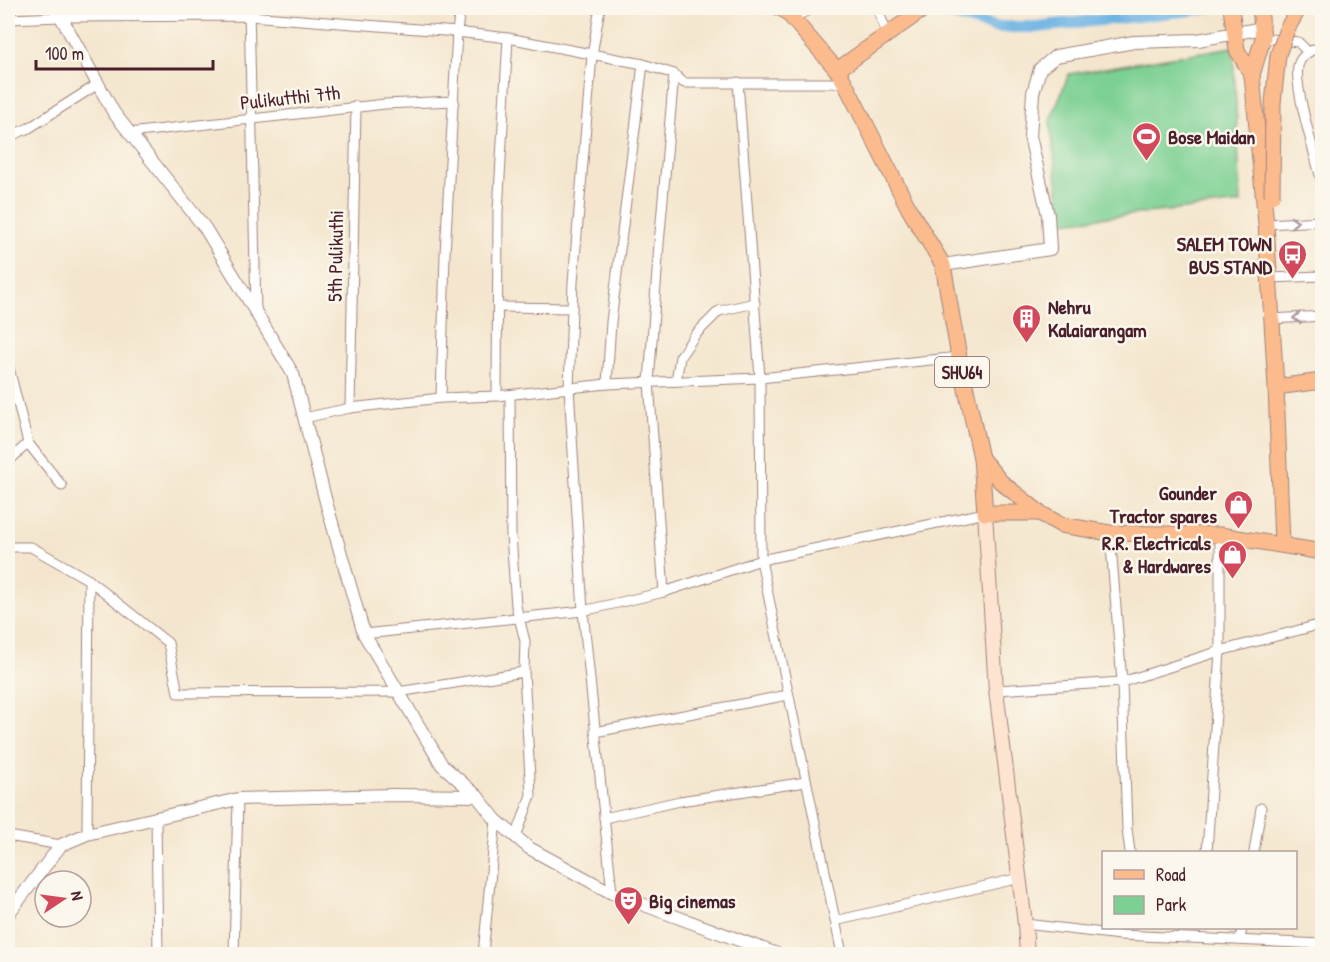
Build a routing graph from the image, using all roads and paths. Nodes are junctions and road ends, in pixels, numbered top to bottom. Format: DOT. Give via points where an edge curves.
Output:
graph roads {
  1 [pos="460,8"];
  2 [pos="600,8"];
  3 [pos="814,8"];
  4 [pos="877,8"];
  5 [pos="925,8"];
  6 [pos="1231,8"];
  7 [pos="1299,8"];
  8 [pos="61,12"];
  9 [pos="249,12"];
  10 [pos="785,13"];
  11 [pos="8,19"];
  12 [pos="1261,23"];
  13 [pos="1234,29"];
  14 [pos="457,32"];
  15 [pos="887,33"];
  16 [pos="508,38"];
  17 [pos="1323,46"];
  18 [pos="1308,52"];
  19 [pos="592,55"];
  20 [pos="643,64"];
  21 [pos="674,74"];
  22 [pos="1252,75"];
  23 [pos="841,77"];
  24 [pos="738,82"];
  25 [pos="98,84"];
  26 [pos="454,101"];
  27 [pos="356,107"];
  28 [pos="251,119"];
  29 [pos="129,133"];
  30 [pos="8,137"];
  31 [pos="1323,183"];
  32 [pos="1272,196"];
  33 [pos="1323,221"];
  34 [pos="1266,224"];
  35 [pos="943,265"];
  36 [pos="1323,276"];
  37 [pos="1269,278"];
  38 [pos="755,303"];
  39 [pos="498,307"];
  40 [pos="572,308"];
  41 [pos="256,313"];
  42 [pos="1323,316"];
  43 [pos="1272,319"];
  44 [pos="959,357"];
  45 [pos="8,364"];
  46 [pos="760,378"];
  47 [pos="676,381"];
  48 [pos="1323,381"];
  49 [pos="649,382"];
  50 [pos="607,384"];
  51 [pos="1276,387"];
  52 [pos="569,388"];
  53 [pos="510,394"];
  54 [pos="497,396"];
  55 [pos="441,398"];
  56 [pos="350,408"];
  57 [pos="304,418"];
  58 [pos="28,443"];
  59 [pos="981,458"];
  60 [pos="8,462"];
  61 [pos="62,486"];
  62 [pos="985,513"];
  63 [pos="1040,513"];
  64 [pos="1110,533"];
  65 [pos="1220,535"];
  66 [pos="1282,545"];
  67 [pos="8,547"];
  68 [pos="1323,552"];
  69 [pos="760,560"];
  70 [pos="89,580"];
  71 [pos="664,592"];
  72 [pos="583,611"];
  73 [pos="519,618"];
  74 [pos="1323,624"];
  75 [pos="364,634"];
  76 [pos="1220,651"];
  77 [pos="524,672"];
  78 [pos="1122,682"];
  79 [pos="996,690"];
  80 [pos="398,692"];
  81 [pos="788,695"];
  82 [pos="595,732"];
  83 [pos="806,783"];
  84 [pos="477,796"];
  85 [pos="238,799"];
  86 [pos="1261,808"];
  87 [pos="156,817"];
  88 [pos="604,818"];
  89 [pos="496,820"];
  90 [pos="87,834"];
  91 [pos="8,836"];
  92 [pos="516,837"];
  93 [pos="61,845"];
  94 [pos="1130,851"];
  95 [pos="1207,851"];
  96 [pos="1254,851"];
  97 [pos="1020,878"];
  98 [pos="612,894"];
  99 [pos="8,914"];
  100 [pos="835,921"];
  101 [pos="1025,924"];
  102 [pos="1102,929"];
  103 [pos="1109,929"];
  104 [pos="1202,929"];
  105 [pos="1242,929"];
  106 [pos="1143,931"];
  107 [pos="1202,939"];
  108 [pos="1240,940"];
  109 [pos="1323,944"];
  110 [pos="750,950"];
  111 [pos="158,954"];
  112 [pos="234,954"];
  113 [pos="483,954"];
  114 [pos="777,954"];
  115 [pos="842,954"];
  116 [pos="1027,954"];
  1 -- 14 [label="street"];
  2 -- 19 [label="street"];
  3 -- 10 [label="street"];
  4 -- 15 [label="street"];
  5 -- 15 [label="main road"];
  6 -- 13 [label="main road"];
  7 -- 32 [label="main road, bridge" via="1278,55"];
  8 -- 9 [label="street"];
  8 -- 11 [label="street"];
  8 -- 25 [label="street"];
  9 -- 14 [label="street"];
  9 -- 28 [label="street"];
  10 -- 23 [label="main road, SHU64"];
  12 -- 13 [label="street"];
  12 -- 18 [label="street" via="1298,42"];
  12 -- 22 [label="main road"];
  13 -- 22 [label="main road" via="1238,50"];
  13 -- 35 [label="street" via="1198,40 1134,42 1056,56 1040,69 1033,93 1030,136 1048,215 1050,249"];
  14 -- 16 [label="street"];
  14 -- 26 [label="street"];
  15 -- 23 [label="main road"];
  16 -- 19 [label="street"];
  16 -- 39 [label="street" via="498,211"];
  17 -- 18 [label="street"];
  18 -- 31 [label="street" via="1298,65 1298,82"];
  19 -- 20 [label="street"];
  19 -- 40 [label="street"];
  20 -- 21 [label="street"];
  20 -- 50 [label="street"];
  21 -- 24 [label="street" via="684,83"];
  21 -- 49 [label="street"];
  22 -- 34 [label="main road"];
  23 -- 24 [label="street"];
  23 -- 35 [label="main road, SHU64" via="909,209"];
  24 -- 38 [label="street"];
  25 -- 29 [label="street"];
  25 -- 30 [label="street"];
  26 -- 27 [label="street, Pulikutthi 7th"];
  26 -- 55 [label="street"];
  27 -- 28 [label="street, Pulikutthi 7th"];
  27 -- 56 [label="street, 5th Pulikuthi"];
  28 -- 29 [label="street, Pulikutthi 7th"];
  28 -- 41 [label="street"];
  29 -- 41 [label="street" via="205,228"];
  34 -- 33 [label="street, one-way"];
  34 -- 37 [label="main road"];
  35 -- 44 [label="main road, SHU64"];
  36 -- 37 [label="street"];
  37 -- 43 [label="main road"];
  38 -- 46 [label="street"];
  38 -- 47 [label="street" via="719,311 680,357"];
  39 -- 40 [label="street"];
  39 -- 54 [label="street"];
  40 -- 52 [label="street"];
  41 -- 57 [label="street" via="293,374"];
  42 -- 43 [label="street, one-way"];
  43 -- 51 [label="main road"];
  44 -- 46 [label="street"];
  44 -- 59 [label="main road, SHU64"];
  45 -- 58 [label="street"];
  46 -- 47 [label="street"];
  46 -- 69 [label="street"];
  47 -- 49 [label="street"];
  48 -- 51 [label="main road"];
  49 -- 50 [label="street"];
  49 -- 71 [label="street"];
  50 -- 52 [label="street"];
  51 -- 66 [label="main road"];
  52 -- 53 [label="street"];
  52 -- 72 [label="street"];
  53 -- 54 [label="street"];
  53 -- 73 [label="street" via="511,535"];
  54 -- 55 [label="street"];
  55 -- 56 [label="street"];
  56 -- 57 [label="street"];
  57 -- 75 [label="street"];
  58 -- 60 [label="street"];
  58 -- 61 [label="street"];
  59 -- 62 [label="main road"];
  59 -- 63 [label="main road, SHU64" via="1002,482"];
  62 -- 63 [label="main road"];
  62 -- 69 [label="street"];
  62 -- 79 [label="main road"];
  63 -- 64 [label="main road, SHU64" via="1061,525"];
  64 -- 65 [label="main road, SHU64"];
  64 -- 78 [label="street"];
  65 -- 66 [label="main road, SHU64"];
  65 -- 76 [label="street"];
  66 -- 68 [label="main road, SHU64"];
  67 -- 70 [label="street" via="31,547"];
  69 -- 71 [label="street"];
  69 -- 81 [label="street"];
  70 -- 80 [label="street" via="168,643 178,693"];
  70 -- 90 [label="street"];
  71 -- 72 [label="street"];
  72 -- 73 [label="street"];
  72 -- 82 [label="street"];
  73 -- 75 [label="street"];
  73 -- 77 [label="street" via="525,641"];
  74 -- 76 [label="street"];
  75 -- 80 [label="street"];
  76 -- 78 [label="street"];
  76 -- 95 [label="street"];
  77 -- 80 [label="street"];
  77 -- 92 [label="street" via="531,795"];
  78 -- 79 [label="street"];
  78 -- 94 [label="street"];
  79 -- 97 [label="main road"];
  80 -- 84 [label="street" via="442,765"];
  81 -- 82 [label="street"];
  81 -- 83 [label="street"];
  82 -- 88 [label="street"];
  83 -- 88 [label="street" via="680,801"];
  83 -- 100 [label="street"];
  84 -- 85 [label="street"];
  84 -- 89 [label="street"];
  85 -- 87 [label="street"];
  85 -- 112 [label="street"];
  86 -- 96 [label="street"];
  87 -- 90 [label="street"];
  87 -- 111 [label="street"];
  88 -- 98 [label="street"];
  89 -- 92 [label="street"];
  89 -- 113 [label="street"];
  90 -- 93 [label="street"];
  91 -- 93 [label="street"];
  92 -- 98 [label="street"];
  93 -- 99 [label="street"];
  97 -- 100 [label="street"];
  97 -- 101 [label="main road"];
  98 -- 110 [label="street"];
  100 -- 115 [label="street"];
  101 -- 102 [label="street"];
  101 -- 116 [label="main road"];
  103 -- 106 [label="street"];
  104 -- 107 [label="street"];
  105 -- 108 [label="street"];
  106 -- 107 [label="street"];
  107 -- 108 [label="street"];
  108 -- 109 [label="street"];
  110 -- 114 [label="street"];
}
